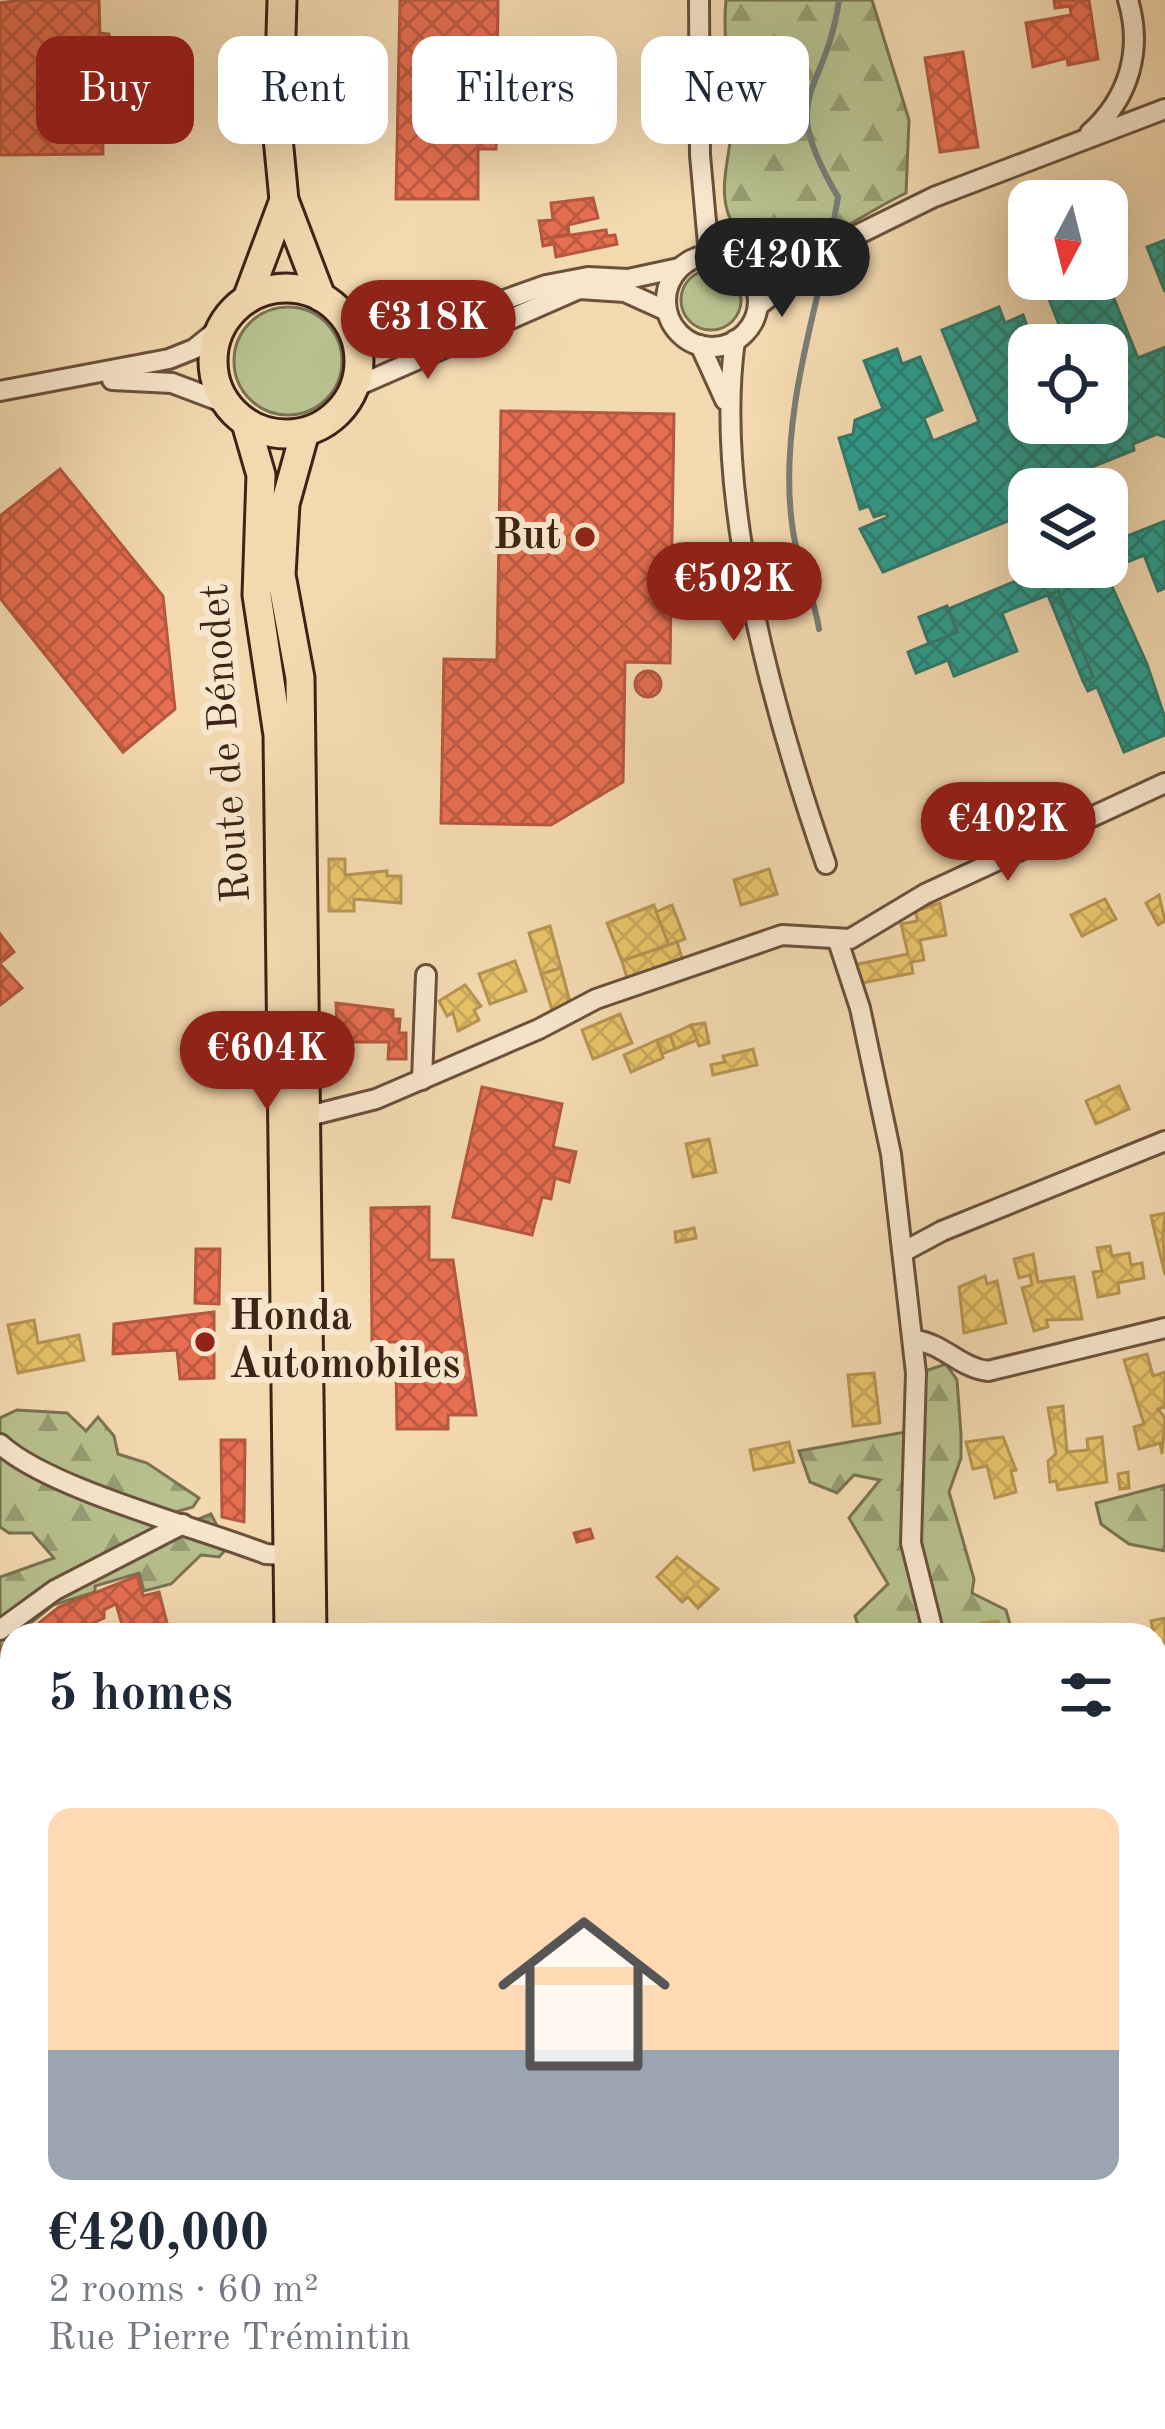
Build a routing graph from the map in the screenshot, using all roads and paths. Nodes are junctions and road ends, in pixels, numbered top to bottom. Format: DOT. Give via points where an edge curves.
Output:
graph roads {
  1 [pos="282,0"];
  2 [pos="699,0"];
  3 [pos="1128,0"];
  4 [pos="1165,109"];
  5 [pos="1082,140"];
  6 [pos="284,200"];
  7 [pos="828,251"];
  8 [pos="709,255"];
  9 [pos="740,264"];
  10 [pos="680,268"];
  11 [pos="247,299"];
  12 [pos="331,305"];
  13 [pos="758,306"];
  14 [pos="667,311"];
  15 [pos="220,328"];
  16 [pos="735,340"];
  17 [pos="700,345"];
  18 [pos="53,383"];
  19 [pos="355,387"];
  20 [pos="0,392"];
  21 [pos="728,404"];
  22 [pos="236,413"];
  23 [pos="305,432"];
  24 [pos="1165,783"];
  25 [pos="826,864"];
  26 [pos="838,941"];
  27 [pos="426,975"];
  28 [pos="283,979"];
  29 [pos="422,1079"];
  30 [pos="305,1117"];
  31 [pos="1165,1141"];
  32 [pos="283,1150"];
  33 [pos="903,1252"];
  34 [pos="1165,1328"];
  35 [pos="914,1340"];
  36 [pos="0,1444"];
  37 [pos="183,1524"];
  38 [pos="284,1555"];
  39 [pos="10,1623"];
  40 [pos="288,1623"];
  41 [pos="307,1623"];
  42 [pos="309,1623"];
  43 [pos="931,1623"];
  1 -- 6 [label="main road"];
  2 -- 8 [label="street"];
  3 -- 5 [label="street" via="1132,67 1118,99"];
  4 -- 5 [label="street"];
  5 -- 7 [label="street" via="934,196"];
  6 -- 11 [label="main road"];
  6 -- 12 [label="main road"];
  7 -- 9 [label="street" via="786,266"];
  7 -- 13 [label="street"];
  8 -- 9 [label="street"];
  8 -- 10 [label="street"];
  9 -- 13 [label="street"];
  10 -- 12 [label="street" via="566,280 426,328"];
  10 -- 14 [label="street"];
  11 -- 12 [label="main road" via="284,288"];
  11 -- 15 [label="main road"];
  12 -- 19 [label="main road" via="358,348"];
  13 -- 16 [label="street"];
  14 -- 17 [label="street"];
  14 -- 19 [label="street" via="625,292 579,289"];
  15 -- 18 [label="street" via="183,354"];
  15 -- 22 [label="main road" via="212,366"];
  16 -- 17 [label="street"];
  16 -- 21 [label="street"];
  17 -- 21 [label="street"];
  18 -- 20 [label="street"];
  18 -- 22 [label="street" via="155,381 194,388"];
  19 -- 23 [label="main road" via="336,415"];
  21 -- 25 [label="street" via="762,644"];
  22 -- 23 [label="main road" via="264,432"];
  22 -- 28 [label="main road, Route de Bénodet" via="261,475 256,579 277,718"];
  23 -- 30 [label="main road, Route de Bénodet" via="285,504 281,575 300,678"];
  24 -- 26 [label="street"];
  26 -- 29 [label="street" via="782,935 596,999"];
  26 -- 33 [label="street" via="874,1069"];
  27 -- 29 [label="street"];
  28 -- 30 [label="street" via="293,1010 295,1108"];
  28 -- 32 [label="main road, Route de Bénodet"];
  29 -- 30 [label="street" via="344,1111"];
  30 -- 32 [label="street" via="290,1127"];
  30 -- 42 [label="main road, Route de Bénodet"];
  31 -- 33 [label="street"];
  32 -- 38 [label="main road, Route de Bénodet"];
  33 -- 35 [label="street"];
  34 -- 35 [label="street" via="988,1371"];
  35 -- 43 [label="street" via="911,1543"];
  36 -- 37 [label="street" via="34,1468"];
  37 -- 38 [label="street"];
  37 -- 39 [label="street" via="55,1590"];
  38 -- 40 [label="main road, Route de Bénodet"];
  38 -- 41 [label="street" via="298,1568"];
}
